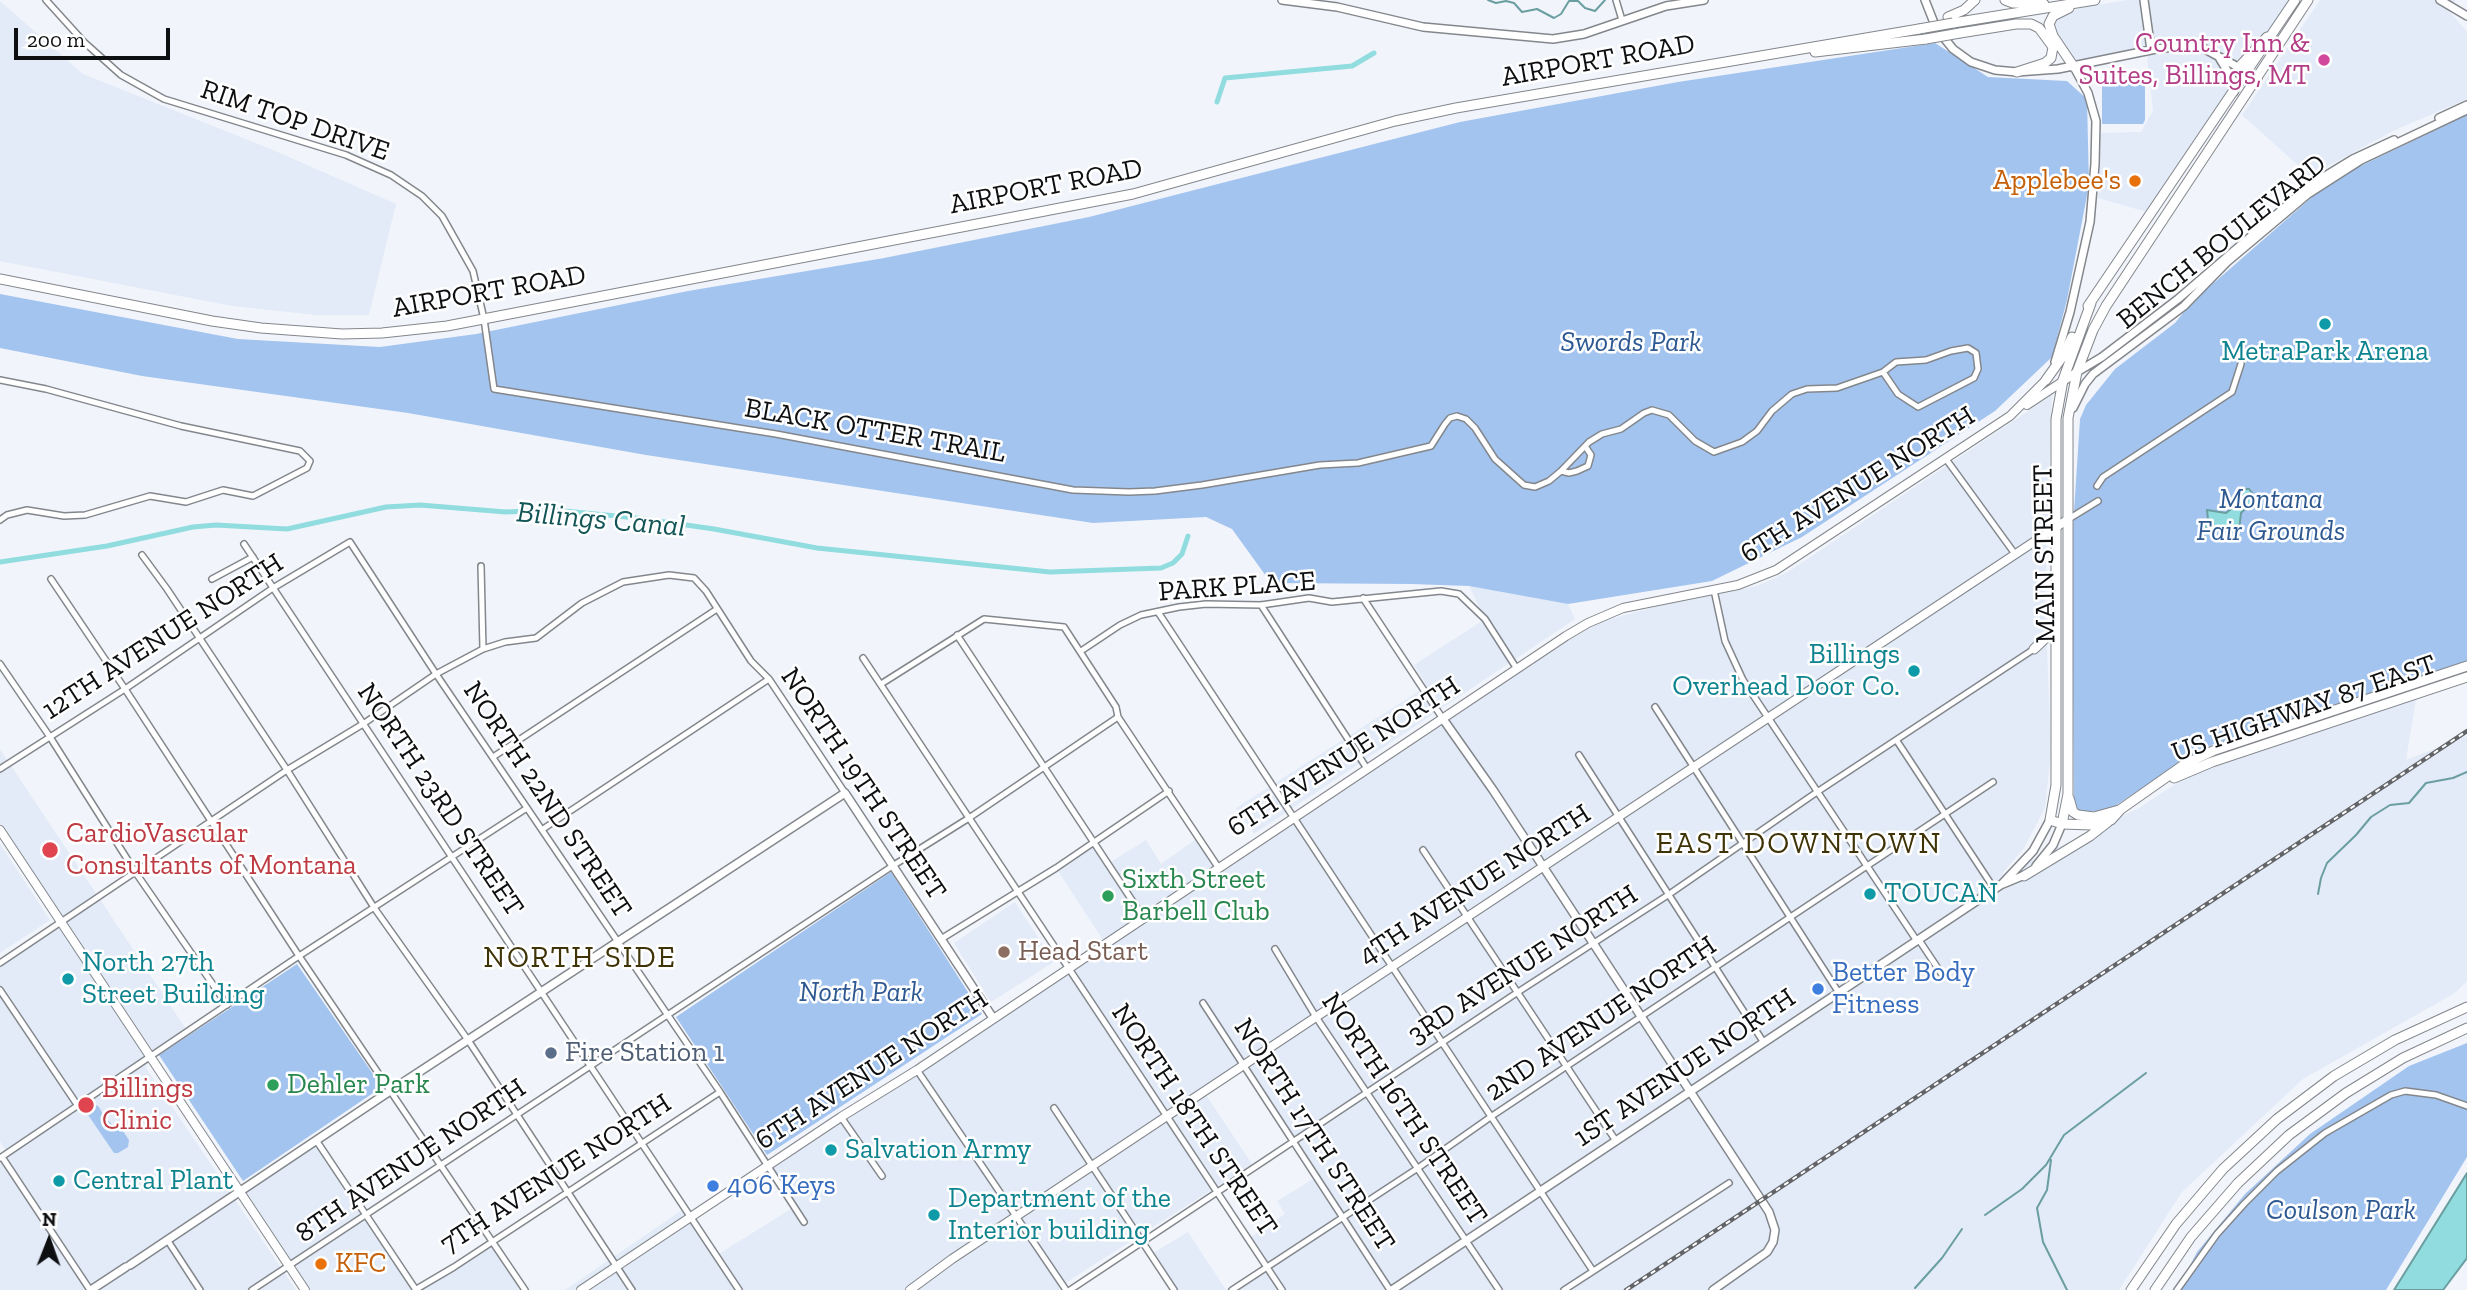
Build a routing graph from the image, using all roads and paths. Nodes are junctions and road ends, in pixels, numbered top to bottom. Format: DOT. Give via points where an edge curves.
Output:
graph roads {
  1 [pos="46,0"];
  2 [pos="1282,0"];
  3 [pos="1616,0"];
  4 [pos="1704,0"];
  5 [pos="1925,0"];
  6 [pos="1975,0"];
  7 [pos="2005,0"];
  8 [pos="2144,0"];
  9 [pos="2295,0"];
  10 [pos="2308,0"];
  11 [pos="2440,0"];
  12 [pos="2091,1"];
  13 [pos="1306,2"];
  14 [pos="2067,5"];
  15 [pos="2467,16"];
  16 [pos="1622,20"];
  17 [pos="1951,20"];
  18 [pos="2151,50"];
  19 [pos="1782,53"];
  20 [pos="2220,58"];
  21 [pos="2074,67"];
  22 [pos="2244,70"];
  23 [pos="2017,72"];
  24 [pos="2258,78"];
  25 [pos="2080,80"];
  26 [pos="2234,93"];
  27 [pos="2467,105"];
  28 [pos="2467,110"];
  29 [pos="0,279"];
  30 [pos="2091,303"];
  31 [pos="484,318"];
  32 [pos="2241,364"];
  33 [pos="1883,372"];
  34 [pos="2077,372"];
  35 [pos="0,380"];
  36 [pos="2046,380"];
  37 [pos="2063,380"];
  38 [pos="2010,416"];
  39 [pos="2068,418"];
  40 [pos="1585,446"];
  41 [pos="1946,459"];
  42 [pos="1561,471"];
  43 [pos="2097,486"];
  44 [pos="2098,501"];
  45 [pos="0,520"];
  46 [pos="2067,520"];
  47 [pos="2054,528"];
  48 [pos="350,542"];
  49 [pos="244,544"];
  50 [pos="2015,554"];
  51 [pos="142,555"];
  52 [pos="253,558"];
  53 [pos="481,566"];
  54 [pos="51,579"];
  55 [pos="212,579"];
  56 [pos="273,588"];
  57 [pos="1714,590"];
  58 [pos="1363,598"];
  59 [pos="1261,605"];
  60 [pos="717,610"];
  61 [pos="1158,612"];
  62 [pos="2055,629"];
  63 [pos="957,635"];
  64 [pos="199,638"];
  65 [pos="483,649"];
  66 [pos="2034,649"];
  67 [pos="1081,651"];
  68 [pos="863,658"];
  69 [pos="2054,659"];
  70 [pos="0,664"];
  71 [pos="2467,666"];
  72 [pos="1517,668"];
  73 [pos="436,674"];
  74 [pos="2467,677"];
  75 [pos="769,679"];
  76 [pos="881,684"];
  77 [pos="125,689"];
  78 [pos="1655,707"];
  79 [pos="1118,717"];
  80 [pos="1443,719"];
  81 [pos="1768,719"];
  82 [pos="363,724"];
  83 [pos="50,737"];
  84 [pos="1897,741"];
  85 [pos="1579,755"];
  86 [pos="493,757"];
  87 [pos="1045,767"];
  88 [pos="1366,767"];
  89 [pos="1692,767"];
  90 [pos="0,769"];
  91 [pos="286,770"];
  92 [pos="1993,782"];
  93 [pos="2156,786"];
  94 [pos="1169,791"];
  95 [pos="1817,792"];
  96 [pos="845,793"];
  97 [pos="2068,794"];
  98 [pos="527,808"];
  99 [pos="2121,809"];
  100 [pos="1947,813"];
  101 [pos="1620,817"];
  102 [pos="969,818"];
  103 [pos="1292,818"];
  104 [pos="2050,820"];
  105 [pos="2111,820"];
  106 [pos="211,821"];
  107 [pos="2062,824"];
  108 [pos="543,829"];
  109 [pos="0,830"];
  110 [pos="1094,842"];
  111 [pos="1743,843"];
  112 [pos="1423,850"];
  113 [pos="453,856"];
  114 [pos="894,865"];
  115 [pos="1218,867"];
  116 [pos="1543,867"];
  117 [pos="1868,867"];
  118 [pos="136,873"];
  119 [pos="2024,876"];
  120 [pos="2002,884"];
  121 [pos="1995,890"];
  122 [pos="1016,891"];
  123 [pos="1668,895"];
  124 [pos="375,909"];
  125 [pos="1143,917"];
  126 [pos="1467,918"];
  127 [pos="1791,918"];
  128 [pos="62,923"];
  129 [pos="941,939"];
  130 [pos="617,941"];
  131 [pos="1918,941"];
  132 [pos="1594,942"];
  133 [pos="1275,949"];
  134 [pos="299,956"];
  135 [pos="0,963"];
  136 [pos="1393,967"];
  137 [pos="1068,968"];
  138 [pos="1714,969"];
  139 [pos="1941,973"];
  140 [pos="0,990"];
  141 [pos="541,991"];
  142 [pos="1518,992"];
  143 [pos="1839,993"];
  144 [pos="1203,1003"];
  145 [pos="227,1005"];
  146 [pos="2467,1007"];
  147 [pos="668,1016"];
  148 [pos="1317,1017"];
  149 [pos="1641,1017"];
  150 [pos="993,1018"];
  151 [pos="2467,1028"];
  152 [pos="468,1040"];
  153 [pos="1443,1042"];
  154 [pos="1764,1043"];
  155 [pos="150,1056"];
  156 [pos="1243,1066"];
  157 [pos="1567,1066"];
  158 [pos="592,1067"];
  159 [pos="917,1070"];
  160 [pos="390,1091"];
  161 [pos="720,1091"];
  162 [pos="1691,1091"];
  163 [pos="1368,1093"];
  164 [pos="78,1106"];
  165 [pos="2467,1106"];
  166 [pos="1054,1108"];
  167 [pos="516,1116"];
  168 [pos="1167,1116"];
  169 [pos="1492,1116"];
  170 [pos="841,1117"];
  171 [pos="316,1140"];
  172 [pos="1616,1141"];
  173 [pos="641,1142"];
  174 [pos="1293,1143"];
  175 [pos="1,1156"];
  176 [pos="442,1166"];
  177 [pos="768,1166"];
  178 [pos="1091,1167"];
  179 [pos="1418,1168"];
  180 [pos="882,1176"];
  181 [pos="1729,1183"];
  182 [pos="568,1191"];
  183 [pos="1541,1191"];
  184 [pos="240,1192"];
  185 [pos="1217,1193"];
  186 [pos="366,1216"];
  187 [pos="1017,1216"];
  188 [pos="691,1217"];
  189 [pos="1341,1218"];
  190 [pos="804,1222"];
  191 [pos="168,1241"];
  192 [pos="1142,1241"];
  193 [pos="1466,1241"];
  194 [pos="491,1242"];
  195 [pos="289,1266"];
  196 [pos="616,1266"];
  197 [pos="1267,1267"];
  198 [pos="1593,1271"];
  199 [pos="91,1290"];
  200 [pos="201,1290"];
  201 [pos="253,1290"];
  202 [pos="305,1290"];
  203 [pos="415,1290"];
  204 [pos="525,1290"];
  205 [pos="581,1290"];
  206 [pos="632,1290"];
  207 [pos="739,1290"];
  208 [pos="910,1290"];
  209 [pos="1068,1290"];
  210 [pos="1174,1290"];
  211 [pos="1232,1290"];
  212 [pos="1282,1290"];
  213 [pos="1391,1290"];
  214 [pos="1499,1290"];
  215 [pos="1564,1290"];
  216 [pos="1713,1290"];
  217 [pos="2131,1290"];
  218 [pos="2155,1290"];
  219 [pos="2177,1290"];
  1 -- 31 [label="street, RIM TOP DRIVE" via="121,75 164,99 346,155 391,175 422,196 442,216 473,271"];
  2 -- 13 [label="main road"];
  3 -- 16 [label="street"];
  4 -- 16 [label="main road"];
  5 -- 23 [label="main road" via="1936,28 1953,49 1982,66"];
  6 -- 17 [label="highway"];
  7 -- 14 [label="highway"];
  8 -- 18 [label="main road"];
  9 -- 22 [label="highway"];
  10 -- 24 [label="highway, MAIN STREET"];
  11 -- 15 [label="main road"];
  12 -- 14 [label="highway, AIRPORT ROAD"];
  12 -- 21 [label="highway" via="2050,20 2053,36"];
  13 -- 16 [label="main road" via="1423,27 1553,39"];
  14 -- 17 [label="highway, AIRPORT ROAD"];
  17 -- 19 [label="highway, AIRPORT ROAD, bridge"];
  18 -- 20 [label="main road" via="2189,45"];
  18 -- 21 [label="main road"];
  19 -- 23 [label="highway, bridge" via="1830,51 2031,24 2053,47 2051,58"];
  19 -- 31 [label="highway, AIRPORT ROAD" via="1395,121 1133,194"];
  20 -- 22 [label="main road"];
  20 -- 26 [label="main road" via="2233,80"];
  21 -- 23 [label="main road"];
  21 -- 25 [label="main road"];
  22 -- 24 [label="main road"];
  22 -- 26 [label="highway"];
  23 -- 25 [label="main road" via="2066,74"];
  24 -- 34 [label="highway, MAIN STREET" via="2099,317"];
  25 -- 36 [label="main road" via="2096,121 2092,208 2070,312"];
  26 -- 30 [label="highway"];
  27 -- 34 [label="main road, BENCH BOULEVARD" via="2362,154 2312,184 2178,299"];
  28 -- 39 [label="main road, BENCH BOULEVARD" via="2361,160 2308,194 2227,262 2184,306 2093,374"];
  29 -- 31 [label="highway, AIRPORT ROAD" via="212,321 305,332 382,333"];
  30 -- 36 [label="highway"];
  30 -- 37 [label="highway, MAIN STREET"];
  31 -- 42 [label="street, BLACK OTTER TRAIL" via="494,389 750,429 1073,490 1155,491 1358,463 1431,446 1450,418 1457,416 1475,428 1495,459 1524,485 1549,481"];
  32 -- 43 [label="street" via="2232,393 2103,477"];
  33 -- 33 [label="street" via="1898,394 1918,407 1974,378 1978,369 1976,353 1968,348 1926,360 1896,362"];
  33 -- 40 [label="street" via="1837,388 1791,394 1757,431 1714,453 1669,415 1652,411 1620,429 1602,433"];
  34 -- 37 [label="main road"];
  34 -- 39 [label="highway, MAIN STREET"];
  35 -- 45 [label="street" via="300,451 310,461 307,468 253,496 223,490 186,502 150,496 85,515 27,510"];
  36 -- 38 [label="main road, 6TH AVENUE NORTH"];
  37 -- 38 [label="main road"];
  37 -- 47 [label="highway, MAIN STREET" via="2055,444"];
  38 -- 41 [label="main road, 6TH AVENUE NORTH"];
  39 -- 46 [label="highway, MAIN STREET"];
  40 -- 42 [label="street"];
  40 -- 42 [label="street" via="1592,461 1588,466"];
  41 -- 50 [label="street"];
  41 -- 57 [label="main road, 6TH AVENUE NORTH" via="1776,570"];
  44 -- 46 [label="street"];
  46 -- 47 [label="main road, 4TH AVENUE NORTH"];
  46 -- 97 [label="highway, MAIN STREET"];
  47 -- 50 [label="main road, 4TH AVENUE NORTH"];
  47 -- 62 [label="highway, MAIN STREET"];
  48 -- 56 [label="street, 12TH AVENUE NORTH"];
  48 -- 73 [label="street, NORTH 22ND STREET"];
  49 -- 52 [label="street, NORTH 23RD STREET"];
  50 -- 81 [label="main road, 4TH AVENUE NORTH"];
  51 -- 64 [label="street"];
  52 -- 55 [label="street"];
  52 -- 56 [label="street, NORTH 23RD STREET"];
  53 -- 65 [label="street"];
  54 -- 77 [label="street"];
  56 -- 64 [label="street, 12TH AVENUE NORTH"];
  56 -- 82 [label="street, NORTH 23RD STREET"];
  57 -- 72 [label="main road, 6TH AVENUE NORTH" via="1605,615"];
  57 -- 81 [label="street" via="1725,641"];
  58 -- 59 [label="street, PARK PLACE" via="1332,602 1309,598"];
  58 -- 72 [label="street, PARK PLACE" via="1441,591 1459,594 1485,619"];
  58 -- 80 [label="street"];
  59 -- 61 [label="street, PARK PLACE" via="1206,604"];
  59 -- 88 [label="street"];
  60 -- 65 [label="street, NORTH 19TH STREET" via="694,578 669,575 624,582 582,603 537,638"];
  60 -- 75 [label="street, NORTH 19TH STREET" via="751,661"];
  60 -- 86 [label="street"];
  61 -- 67 [label="street, PARK PLACE" via="1120,625"];
  61 -- 103 [label="street"];
  62 -- 66 [label="highway"];
  62 -- 69 [label="highway, MAIN STREET"];
  63 -- 67 [label="street" via="984,619 1064,627"];
  63 -- 76 [label="street"];
  63 -- 87 [label="street"];
  64 -- 77 [label="street, 12TH AVENUE NORTH"];
  64 -- 91 [label="street"];
  65 -- 73 [label="street"];
  66 -- 69 [label="highway" via="2048,652"];
  66 -- 84 [label="street, 3RD AVENUE NORTH"];
  67 -- 79 [label="street"];
  68 -- 76 [label="street, NORTH 18TH STREET"];
  69 -- 104 [label="highway, MAIN STREET" via="2056,785"];
  70 -- 83 [label="street"];
  71 -- 93 [label="highway, US HIGHWAY 87 EAST" via="2215,750 2185,764"];
  72 -- 80 [label="main road, 6TH AVENUE NORTH"];
  73 -- 82 [label="street"];
  73 -- 86 [label="street, NORTH 22ND STREET"];
  74 -- 93 [label="highway, US HIGHWAY 87 EAST" via="2213,762"];
  75 -- 96 [label="street, NORTH 19TH STREET"];
  75 -- 108 [label="street"];
  76 -- 102 [label="street, NORTH 18TH STREET"];
  77 -- 83 [label="street, 12TH AVENUE NORTH"];
  77 -- 106 [label="street"];
  78 -- 89 [label="street"];
  79 -- 87 [label="street, 8TH AVENUE NORTH"];
  79 -- 94 [label="street"];
  80 -- 88 [label="main road, 6TH AVENUE NORTH"];
  80 -- 116 [label="main road"];
  81 -- 89 [label="main road, 4TH AVENUE NORTH"];
  81 -- 95 [label="street"];
  82 -- 91 [label="street"];
  82 -- 113 [label="street, NORTH 23RD STREET"];
  83 -- 90 [label="street, 12TH AVENUE NORTH"];
  83 -- 118 [label="street"];
  84 -- 95 [label="street, 3RD AVENUE NORTH"];
  84 -- 100 [label="street"];
  85 -- 101 [label="street"];
  86 -- 98 [label="street, NORTH 22ND STREET"];
  87 -- 102 [label="street, 8TH AVENUE NORTH"];
  87 -- 110 [label="street"];
  88 -- 103 [label="main road, 6TH AVENUE NORTH"];
  89 -- 101 [label="main road, 4TH AVENUE NORTH"];
  89 -- 111 [label="street"];
  91 -- 106 [label="street"];
  91 -- 124 [label="street"];
  92 -- 100 [label="street, 2ND AVENUE NORTH"];
  93 -- 99 [label="highway, US HIGHWAY 87 EAST"];
  94 -- 110 [label="street"];
  94 -- 115 [label="street"];
  95 -- 111 [label="street, 3RD AVENUE NORTH"];
  95 -- 117 [label="street"];
  96 -- 114 [label="main road, NORTH 19TH STREET"];
  96 -- 130 [label="main road"];
  97 -- 99 [label="highway" via="2078,816 2094,817"];
  97 -- 107 [label="highway, 1ST AVENUE NORTH"];
  98 -- 108 [label="street, NORTH 22ND STREET"];
  98 -- 113 [label="street"];
  99 -- 105 [label="highway, US HIGHWAY 87 EAST"];
  100 -- 117 [label="street, 2ND AVENUE NORTH"];
  100 -- 121 [label="street"];
  101 -- 116 [label="main road, 4TH AVENUE NORTH"];
  101 -- 123 [label="street"];
  102 -- 114 [label="street, 8TH AVENUE NORTH"];
  102 -- 122 [label="street, NORTH 18TH STREET"];
  103 -- 115 [label="main road, 6TH AVENUE NORTH"];
  103 -- 136 [label="street"];
  104 -- 107 [label="highway"];
  104 -- 120 [label="main road, 1ST AVENUE NORTH" via="2034,851"];
  105 -- 107 [label="highway"];
  105 -- 119 [label="highway, US HIGHWAY 87 EAST"];
  106 -- 118 [label="street"];
  106 -- 134 [label="street"];
  107 -- 119 [label="main road, 1ST AVENUE NORTH" via="2044,857"];
  108 -- 130 [label="street, NORTH 22ND STREET"];
  109 -- 128 [label="main road"];
  110 -- 122 [label="street"];
  110 -- 125 [label="street"];
  111 -- 123 [label="street, 3RD AVENUE NORTH"];
  111 -- 127 [label="street"];
  112 -- 126 [label="street"];
  113 -- 124 [label="street"];
  113 -- 141 [label="street, NORTH 23RD STREET"];
  114 -- 129 [label="main road, NORTH 19TH STREET"];
  114 -- 147 [label="street, 8TH AVENUE NORTH"];
  115 -- 125 [label="main road, 6TH AVENUE NORTH"];
  116 -- 126 [label="main road, 4TH AVENUE NORTH"];
  116 -- 132 [label="main road"];
  117 -- 127 [label="street, 2ND AVENUE NORTH"];
  117 -- 131 [label="street"];
  118 -- 128 [label="street"];
  118 -- 145 [label="street"];
  119 -- 120 [label="main road, 1ST AVENUE NORTH"];
  120 -- 121 [label="main road, 1ST AVENUE NORTH"];
  121 -- 131 [label="main road, 1ST AVENUE NORTH"];
  122 -- 129 [label="street"];
  122 -- 137 [label="street, NORTH 18TH STREET"];
  123 -- 132 [label="street, 3RD AVENUE NORTH"];
  123 -- 138 [label="street"];
  124 -- 134 [label="street"];
  124 -- 152 [label="street"];
  125 -- 137 [label="main road, 6TH AVENUE NORTH"];
  126 -- 136 [label="main road, 4TH AVENUE NORTH"];
  126 -- 142 [label="street"];
  127 -- 138 [label="street, 2ND AVENUE NORTH"];
  127 -- 143 [label="street"];
  128 -- 135 [label="street"];
  128 -- 155 [label="main road"];
  129 -- 150 [label="main road, NORTH 19TH STREET"];
  130 -- 141 [label="main road"];
  130 -- 147 [label="street, NORTH 22ND STREET"];
  131 -- 139 [label="street"];
  131 -- 143 [label="main road, 1ST AVENUE NORTH"];
  132 -- 142 [label="street, 3RD AVENUE NORTH"];
  132 -- 149 [label="main road"];
  133 -- 148 [label="street, NORTH 16TH STREET"];
  134 -- 145 [label="street"];
  134 -- 160 [label="street"];
  136 -- 148 [label="main road, 4TH AVENUE NORTH"];
  136 -- 153 [label="street"];
  137 -- 150 [label="main road, 6TH AVENUE NORTH"];
  137 -- 168 [label="street, NORTH 18TH STREET"];
  138 -- 149 [label="street, 2ND AVENUE NORTH"];
  138 -- 154 [label="street"];
  140 -- 164 [label="street"];
  141 -- 152 [label="main road"];
  141 -- 158 [label="street, NORTH 23RD STREET"];
  142 -- 153 [label="street, 3RD AVENUE NORTH"];
  142 -- 157 [label="street"];
  143 -- 154 [label="main road, 1ST AVENUE NORTH"];
  144 -- 156 [label="street, NORTH 17TH STREET"];
  145 -- 155 [label="street"];
  146 -- 217 [label="highway" via="2395,1040 2334,1076 2277,1119 2223,1169 2176,1224"];
  147 -- 158 [label="street, 8TH AVENUE NORTH"];
  147 -- 161 [label="street, NORTH 22ND STREET"];
  148 -- 156 [label="main road, 4TH AVENUE NORTH"];
  148 -- 163 [label="street, NORTH 16TH STREET"];
  149 -- 157 [label="street, 2ND AVENUE NORTH"];
  149 -- 162 [label="main road"];
  150 -- 159 [label="main road, 6TH AVENUE NORTH"];
  151 -- 218 [label="highway" via="2403,1058 2289,1135 2238,1183 2191,1237"];
  152 -- 160 [label="main road"];
  152 -- 167 [label="street"];
  153 -- 163 [label="street, 3RD AVENUE NORTH"];
  153 -- 169 [label="street"];
  154 -- 162 [label="main road, 1ST AVENUE NORTH"];
  155 -- 164 [label="street"];
  155 -- 184 [label="main road"];
  156 -- 168 [label="main road, 4TH AVENUE NORTH"];
  156 -- 174 [label="street, NORTH 17TH STREET"];
  157 -- 169 [label="street, 2ND AVENUE NORTH"];
  157 -- 172 [label="street"];
  158 -- 167 [label="street, 8TH AVENUE NORTH"];
  158 -- 173 [label="street, NORTH 23RD STREET"];
  159 -- 170 [label="main road, 6TH AVENUE NORTH"];
  159 -- 187 [label="street"];
  160 -- 171 [label="main road"];
  160 -- 176 [label="street"];
  161 -- 173 [label="street, 7TH AVENUE NORTH"];
  161 -- 177 [label="street, NORTH 22ND STREET"];
  162 -- 172 [label="main road, 1ST AVENUE NORTH"];
  162 -- 216 [label="main road" via="1775,1224 1775,1237 1762,1258"];
  163 -- 174 [label="street, 3RD AVENUE NORTH"];
  163 -- 179 [label="street, NORTH 16TH STREET"];
  164 -- 175 [label="street"];
  165 -- 219 [label="street" via="2405,1091 2325,1133 2244,1204"];
  166 -- 178 [label="street"];
  167 -- 176 [label="street, 8TH AVENUE NORTH"];
  167 -- 182 [label="street"];
  168 -- 178 [label="main road, 4TH AVENUE NORTH"];
  168 -- 185 [label="street, NORTH 18TH STREET"];
  169 -- 179 [label="street, 2ND AVENUE NORTH"];
  169 -- 183 [label="street"];
  170 -- 177 [label="main road, 6TH AVENUE NORTH"];
  170 -- 180 [label="street"];
  171 -- 184 [label="main road"];
  171 -- 186 [label="street"];
  172 -- 183 [label="main road, 1ST AVENUE NORTH"];
  173 -- 182 [label="street, 7TH AVENUE NORTH"];
  173 -- 188 [label="street, NORTH 23RD STREET"];
  174 -- 185 [label="street, 3RD AVENUE NORTH"];
  174 -- 189 [label="street, NORTH 17TH STREET"];
  175 -- 199 [label="street"];
  176 -- 186 [label="street, 8TH AVENUE NORTH"];
  176 -- 194 [label="street"];
  177 -- 188 [label="main road, 6TH AVENUE NORTH"];
  177 -- 190 [label="street, NORTH 22ND STREET"];
  178 -- 187 [label="main road, 4TH AVENUE NORTH"];
  178 -- 192 [label="street"];
  179 -- 189 [label="street, 2ND AVENUE NORTH"];
  179 -- 193 [label="street, NORTH 16TH STREET"];
  181 -- 198 [label="street"];
  182 -- 194 [label="street, 7TH AVENUE NORTH"];
  182 -- 196 [label="street"];
  183 -- 193 [label="main road, 1ST AVENUE NORTH"];
  183 -- 198 [label="street"];
  184 -- 191 [label="main road"];
  184 -- 195 [label="main road"];
  185 -- 192 [label="street, 3RD AVENUE NORTH"];
  185 -- 197 [label="street, NORTH 18TH STREET"];
  186 -- 195 [label="street, 8TH AVENUE NORTH"];
  186 -- 203 [label="street"];
  187 -- 208 [label="main road, 4TH AVENUE NORTH"];
  187 -- 209 [label="street"];
  188 -- 196 [label="main road, 6TH AVENUE NORTH"];
  188 -- 207 [label="street, NORTH 23RD STREET"];
  189 -- 197 [label="street, 2ND AVENUE NORTH"];
  189 -- 213 [label="street, NORTH 17TH STREET"];
  191 -- 199 [label="main road"];
  191 -- 200 [label="street"];
  192 -- 209 [label="street, 3RD AVENUE NORTH"];
  192 -- 210 [label="street"];
  193 -- 213 [label="main road, 1ST AVENUE NORTH"];
  193 -- 214 [label="street, NORTH 16TH STREET"];
  194 -- 203 [label="street, 7TH AVENUE NORTH"];
  194 -- 204 [label="street"];
  195 -- 201 [label="street, 8TH AVENUE NORTH"];
  195 -- 202 [label="main road"];
  196 -- 205 [label="main road, 6TH AVENUE NORTH"];
  196 -- 206 [label="street"];
  197 -- 211 [label="street, 2ND AVENUE NORTH"];
  197 -- 212 [label="street, NORTH 18TH STREET"];
  198 -- 215 [label="street"];
}
